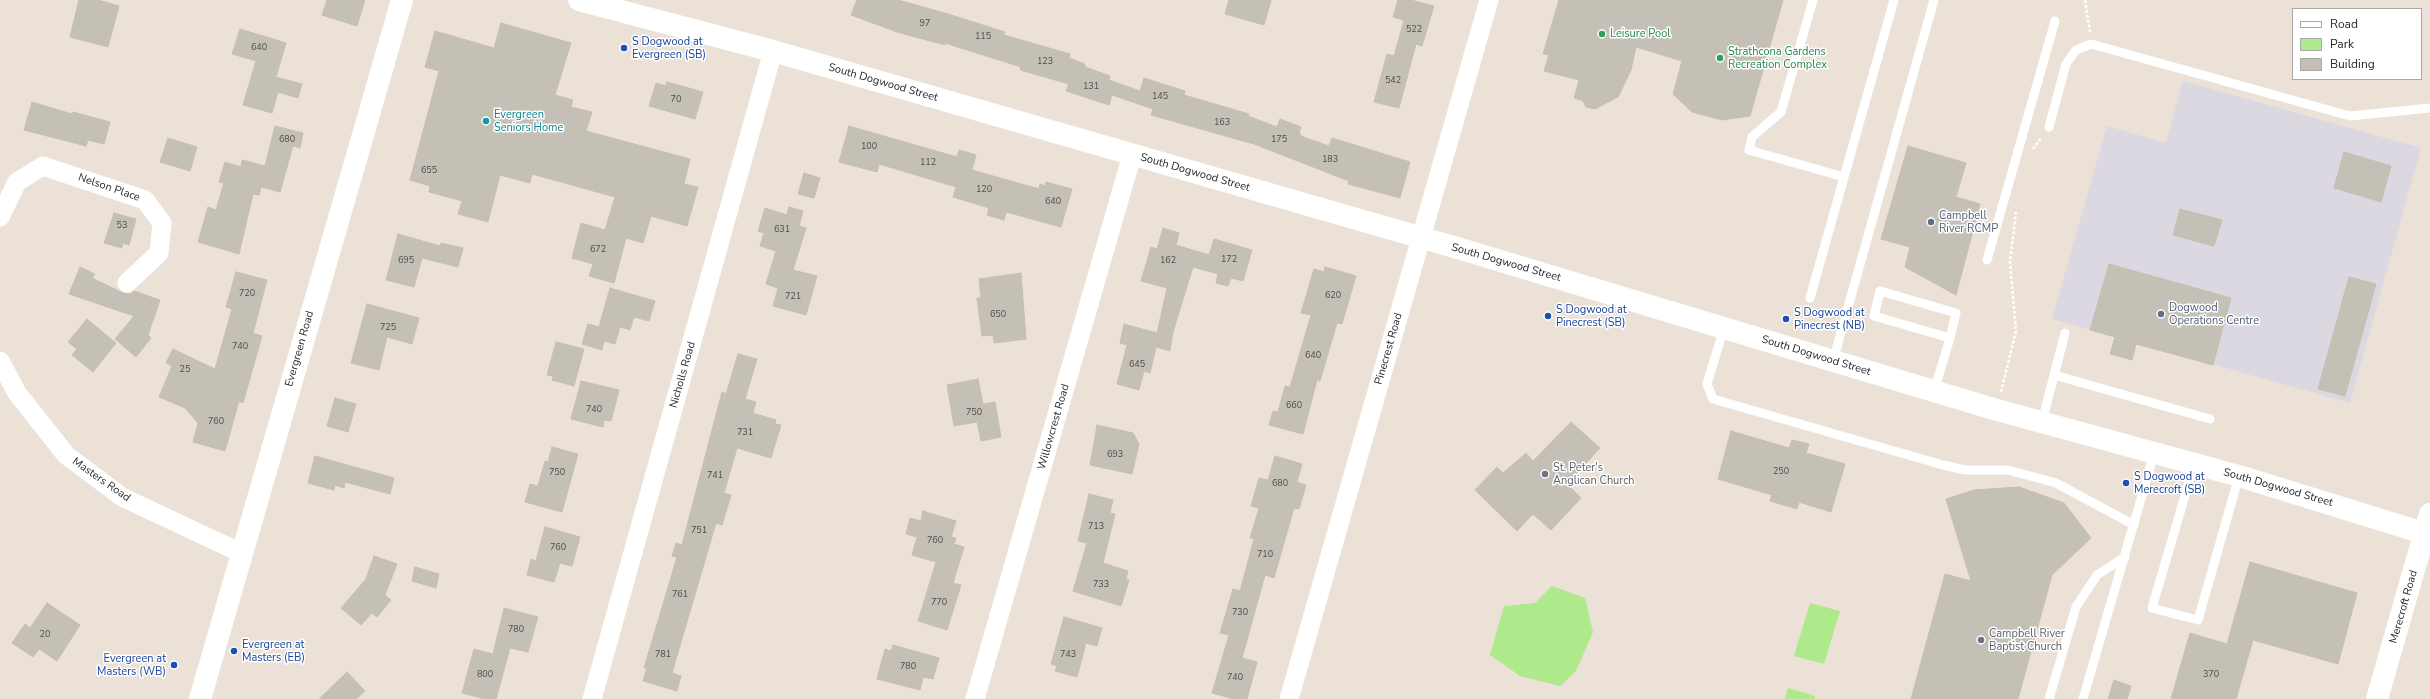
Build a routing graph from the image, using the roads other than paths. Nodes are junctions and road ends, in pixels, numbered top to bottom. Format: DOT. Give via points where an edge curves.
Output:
graph roads {
  1 [pos="402,0"];
  2 [pos="579,0"];
  3 [pos="1489,0"];
  4 [pos="1813,0"];
  5 [pos="1894,0"];
  6 [pos="1934,0"];
  7 [pos="2055,21"];
  8 [pos="773,51"];
  9 [pos="2430,108"];
  10 [pos="2049,127"];
  11 [pos="1132,155"];
  12 [pos="1844,177"];
  13 [pos="0,217"];
  14 [pos="1421,238"];
  15 [pos="1987,260"];
  16 [pos="127,283"];
  17 [pos="1810,298"];
  18 [pos="1724,328"];
  19 [pos="2066,333"];
  20 [pos="1950,338"];
  21 [pos="0,361"];
  22 [pos="1832,362"];
  23 [pos="2054,375"];
  24 [pos="1934,391"];
  25 [pos="2210,419"];
  26 [pos="2042,422"];
  27 [pos="2154,454"];
  28 [pos="2194,465"];
  29 [pos="2239,476"];
  30 [pos="2134,525"];
  31 [pos="2428,527"];
  32 [pos="241,553"];
  33 [pos="2125,557"];
  34 [pos="200,699"];
  35 [pos="592,699"];
  36 [pos="975,699"];
  37 [pos="1289,699"];
  38 [pos="2050,699"];
  39 [pos="2083,699"];
  40 [pos="2377,699"];
  1 -- 32 [label="main road, Evergreen Road"];
  2 -- 8 [label="main road, South Dogwood Street"];
  3 -- 14 [label="street, Pinecrest Road"];
  4 -- 12 [label="lane" via="1781,112 1752,137 1749,150"];
  5 -- 12 [label="lane"];
  6 -- 22 [label="lane"];
  7 -- 15 [label="lane"];
  8 -- 11 [label="main road, South Dogwood Street"];
  8 -- 35 [label="street, Nicholls Road"];
  9 -- 10 [label="lane" via="2350,116 2092,44 2076,50 2066,64"];
  11 -- 14 [label="main road, South Dogwood Street"];
  11 -- 36 [label="street, Willowcrest Road"];
  12 -- 17 [label="lane"];
  13 -- 16 [label="street, Nelson Place" via="17,182 43,166 145,200 162,223 159,253"];
  14 -- 18 [label="main road, South Dogwood Street"];
  14 -- 37 [label="street, Pinecrest Road"];
  18 -- 22 [label="main road, South Dogwood Street"];
  18 -- 30 [label="lane" via="1707,384 1713,399 1943,465 1965,470 2008,470 2056,484"];
  19 -- 23 [label="lane"];
  20 -- 20 [label="lane" via="1874,316 1880,291 1956,313"];
  20 -- 24 [label="lane"];
  21 -- 32 [label="street, Masters Road" via="17,393 66,456 122,497"];
  22 -- 24 [label="main road, South Dogwood Street"];
  23 -- 25 [label="lane"];
  23 -- 26 [label="lane"];
  24 -- 26 [label="main road, South Dogwood Street"];
  26 -- 27 [label="main road, South Dogwood Street"];
  27 -- 28 [label="main road, South Dogwood Street"];
  27 -- 30 [label="lane"];
  28 -- 29 [label="main road, South Dogwood Street"];
  28 -- 29 [label="lane" via="2152,608 2198,620"];
  29 -- 31 [label="main road, South Dogwood Street"];
  30 -- 33 [label="lane"];
  31 -- 40 [label="main road, Merecroft Road"];
  32 -- 34 [label="main road, Evergreen Road"];
  33 -- 38 [label="lane" via="2097,576 2076,606"];
  33 -- 39 [label="lane"];
}
